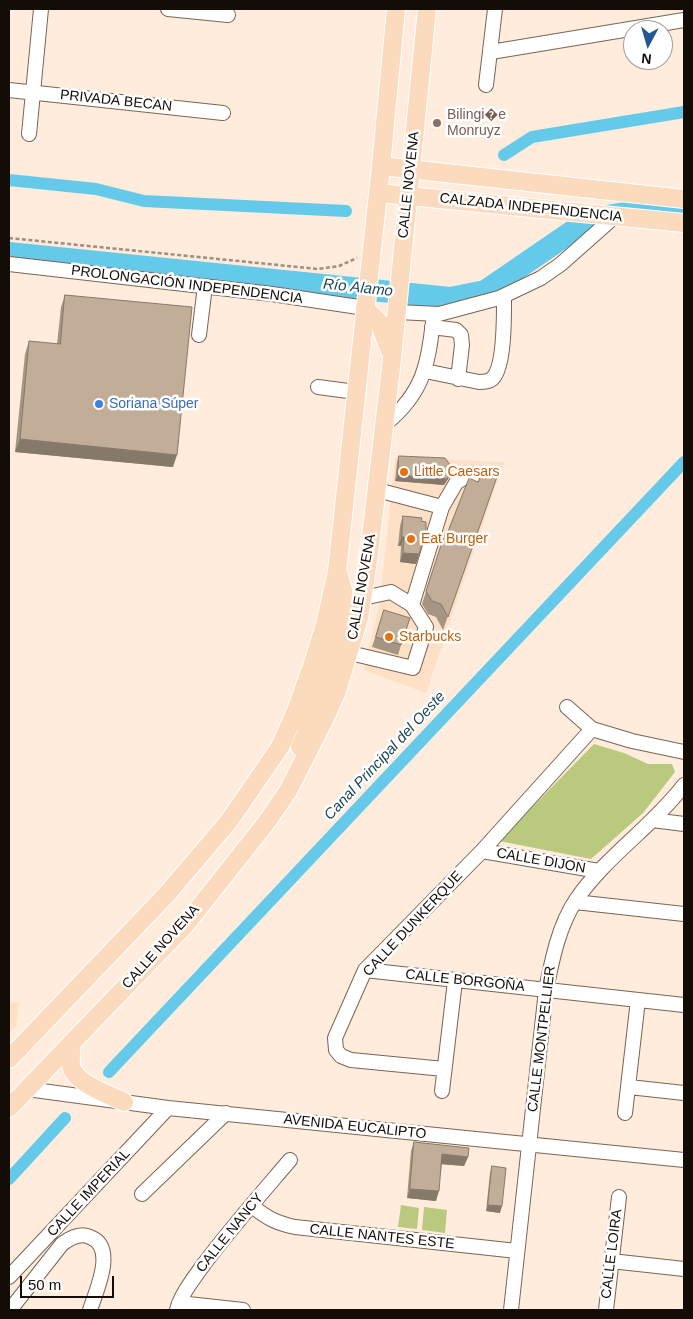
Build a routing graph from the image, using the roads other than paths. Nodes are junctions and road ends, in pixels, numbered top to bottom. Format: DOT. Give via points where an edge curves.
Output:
graph roads {
  1 [pos="41,9"];
  2 [pos="168,9"];
  3 [pos="396,9"];
  4 [pos="427,9"];
  5 [pos="495,9"];
  6 [pos="228,14"];
  7 [pos="684,20"];
  8 [pos="491,52"];
  9 [pos="486,85"];
  10 [pos="9,90"];
  11 [pos="33,93"];
  12 [pos="223,112"];
  13 [pos="29,134"];
  14 [pos="381,166"];
  15 [pos="411,170"];
  16 [pos="378,192"];
  17 [pos="408,196"];
  18 [pos="684,199"];
  19 [pos="614,217"];
  20 [pos="684,223"];
  21 [pos="9,264"];
  22 [pos="205,286"];
  23 [pos="504,296"];
  24 [pos="365,306"];
  25 [pos="397,309"];
  26 [pos="433,321"];
  27 [pos="199,335"];
  28 [pos="392,359"];
  29 [pos="425,371"];
  30 [pos="458,379"];
  31 [pos="318,388"];
  32 [pos="356,392"];
  33 [pos="385,424"];
  34 [pos="488,475"];
  35 [pos="377,490"];
  36 [pos="442,507"];
  37 [pos="337,571"];
  38 [pos="363,598"];
  39 [pos="412,605"];
  40 [pos="350,653"];
  41 [pos="567,707"];
  42 [pos="296,711"];
  43 [pos="326,716"];
  44 [pos="592,729"];
  45 [pos="684,752"];
  46 [pos="684,785"];
  47 [pos="652,820"];
  48 [pos="684,824"];
  49 [pos="482,851"];
  50 [pos="238,856"];
  51 [pos="600,871"];
  52 [pos="575,902"];
  53 [pos="684,914"];
  54 [pos="365,970"];
  55 [pos="455,981"];
  56 [pos="546,990"];
  57 [pos="638,1000"];
  58 [pos="684,1005"];
  59 [pos="72,1044"];
  60 [pos="10,1055"];
  61 [pos="444,1070"];
  62 [pos="629,1087"];
  63 [pos="27,1089"];
  64 [pos="442,1091"];
  65 [pos="684,1094"];
  66 [pos="124,1102"];
  67 [pos="9,1108"];
  68 [pos="168,1108"];
  69 [pos="226,1113"];
  70 [pos="625,1113"];
  71 [pos="529,1145"];
  72 [pos="290,1160"];
  73 [pos="684,1160"];
  74 [pos="142,1194"];
  75 [pos="619,1197"];
  76 [pos="252,1206"];
  77 [pos="517,1251"];
  78 [pos="611,1262"];
  79 [pos="684,1269"];
  80 [pos="9,1278"];
  81 [pos="178,1307"];
  82 [pos="10,1310"];
  83 [pos="90,1310"];
  84 [pos="243,1310"];
  85 [pos="511,1310"];
  86 [pos="606,1310"];
  1 -- 11 [label="street"];
  2 -- 6 [label="street"];
  3 -- 14 [label="main road, CALLE NOVENA"];
  4 -- 15 [label="main road, CALLE NOVENA"];
  5 -- 8 [label="street"];
  7 -- 8 [label="street"];
  8 -- 9 [label="street"];
  10 -- 11 [label="street, PRIVADA BECAN"];
  11 -- 12 [label="street, PRIVADA BECAN"];
  11 -- 13 [label="street"];
  14 -- 15 [label="main road, CALZADA INDEPENDENCIA"];
  14 -- 16 [label="main road, CALLE NOVENA"];
  15 -- 17 [label="main road, CALLE NOVENA"];
  15 -- 18 [label="main road, CALZADA INDEPENDENCIA"];
  16 -- 17 [label="main road, CALZADA INDEPENDENCIA"];
  16 -- 24 [label="main road, CALLE NOVENA"];
  17 -- 19 [label="main road, CALZADA INDEPENDENCIA"];
  17 -- 25 [label="main road, CALLE NOVENA"];
  19 -- 20 [label="main road, CALZADA INDEPENDENCIA"];
  19 -- 23 [label="street" via="561,264"];
  21 -- 22 [label="street, PROLONGACIÓN INDEPENDENCIA"];
  22 -- 24 [label="street, PROLONGACIÓN INDEPENDENCIA"];
  22 -- 27 [label="street"];
  23 -- 26 [label="street"];
  23 -- 30 [label="street" via="501,352 494,377 486,382"];
  24 -- 28 [label="main road" via="378,322"];
  24 -- 32 [label="main road, CALLE NOVENA"];
  25 -- 26 [label="street"];
  25 -- 28 [label="main road, CALLE NOVENA"];
  26 -- 29 [label="street"];
  26 -- 30 [label="street" via="460,332"];
  28 -- 33 [label="main road, CALLE NOVENA"];
  29 -- 30 [label="street"];
  29 -- 33 [label="street" via="400,412"];
  31 -- 32 [label="street"];
  32 -- 37 [label="main road, CALLE NOVENA"];
  33 -- 35 [label="main road, CALLE NOVENA"];
  34 -- 36 [label="street" via="469,474 456,483"];
  35 -- 36 [label="street"];
  35 -- 38 [label="main road, CALLE NOVENA"];
  36 -- 39 [label="street"];
  37 -- 42 [label="main road, CALLE NOVENA" via="325,625"];
  37 -- 43 [label="main road" via="344,604 314,707 315,711"];
  38 -- 39 [label="street" via="391,592"];
  38 -- 40 [label="main road, CALLE NOVENA"];
  39 -- 40 [label="street" via="426,628 413,668"];
  40 -- 43 [label="main road, CALLE NOVENA"];
  41 -- 44 [label="street"];
  42 -- 50 [label="main road" via="305,716 308,724 306,735 277,789 243,838"];
  42 -- 60 [label="main road, CALLE NOVENA" via="280,746 229,821 167,894"];
  43 -- 50 [label="main road, CALLE NOVENA" via="288,791"];
  44 -- 45 [label="street"];
  44 -- 49 [label="street, CALLE DUNKERQUE"];
  46 -- 47 [label="street, CALLE MONTPELLIER"];
  47 -- 48 [label="street"];
  47 -- 51 [label="street, CALLE MONTPELLIER"];
  49 -- 51 [label="street, CALLE DIJON"];
  49 -- 54 [label="street, CALLE DUNKERQUE"];
  50 -- 59 [label="main road, CALLE NOVENA" via="186,924"];
  51 -- 52 [label="street, CALLE MONTPELLIER"];
  52 -- 53 [label="street"];
  52 -- 56 [label="street, CALLE MONTPELLIER" via="554,952"];
  54 -- 55 [label="street, CALLE BORGOÑA"];
  54 -- 61 [label="street, CALLE DUNKERQUE" via="335,1038 336,1050 351,1060"];
  55 -- 56 [label="street, CALLE BORGOÑA"];
  55 -- 61 [label="street"];
  56 -- 57 [label="street, CALLE BORGOÑA"];
  56 -- 71 [label="street, CALLE MONTPELLIER"];
  57 -- 58 [label="street, CALLE BORGOÑA"];
  57 -- 62 [label="street"];
  59 -- 63 [label="main road, CALLE NOVENA"];
  59 -- 66 [label="main road" via="70,1062 73,1071"];
  61 -- 64 [label="street"];
  62 -- 65 [label="street"];
  62 -- 70 [label="street"];
  63 -- 66 [label="street, AVENIDA EUCALIPTO"];
  63 -- 67 [label="main road, CALLE NOVENA"];
  66 -- 68 [label="street, AVENIDA EUCALIPTO"];
  68 -- 69 [label="street, AVENIDA EUCALIPTO"];
  68 -- 80 [label="street, CALLE IMPERIAL"];
  69 -- 71 [label="street, AVENIDA EUCALIPTO"];
  69 -- 74 [label="street"];
  71 -- 73 [label="street, AVENIDA EUCALIPTO"];
  71 -- 77 [label="street, CALLE MONTPELLIER"];
  72 -- 76 [label="street, CALLE NANCY"];
  75 -- 78 [label="street, CALLE LOIRA"];
  76 -- 77 [label="street, CALLE NANTES ESTE" via="268,1219 296,1227"];
  76 -- 81 [label="street, CALLE NANCY" via="210,1256"];
  77 -- 85 [label="street, CALLE MONTPELLIER"];
  78 -- 79 [label="street"];
  78 -- 86 [label="street, CALLE LOIRA"];
  81 -- 84 [label="street"];
  82 -- 83 [label="street" via="62,1244 81,1235 99,1242 104,1249 104,1262"];
}
